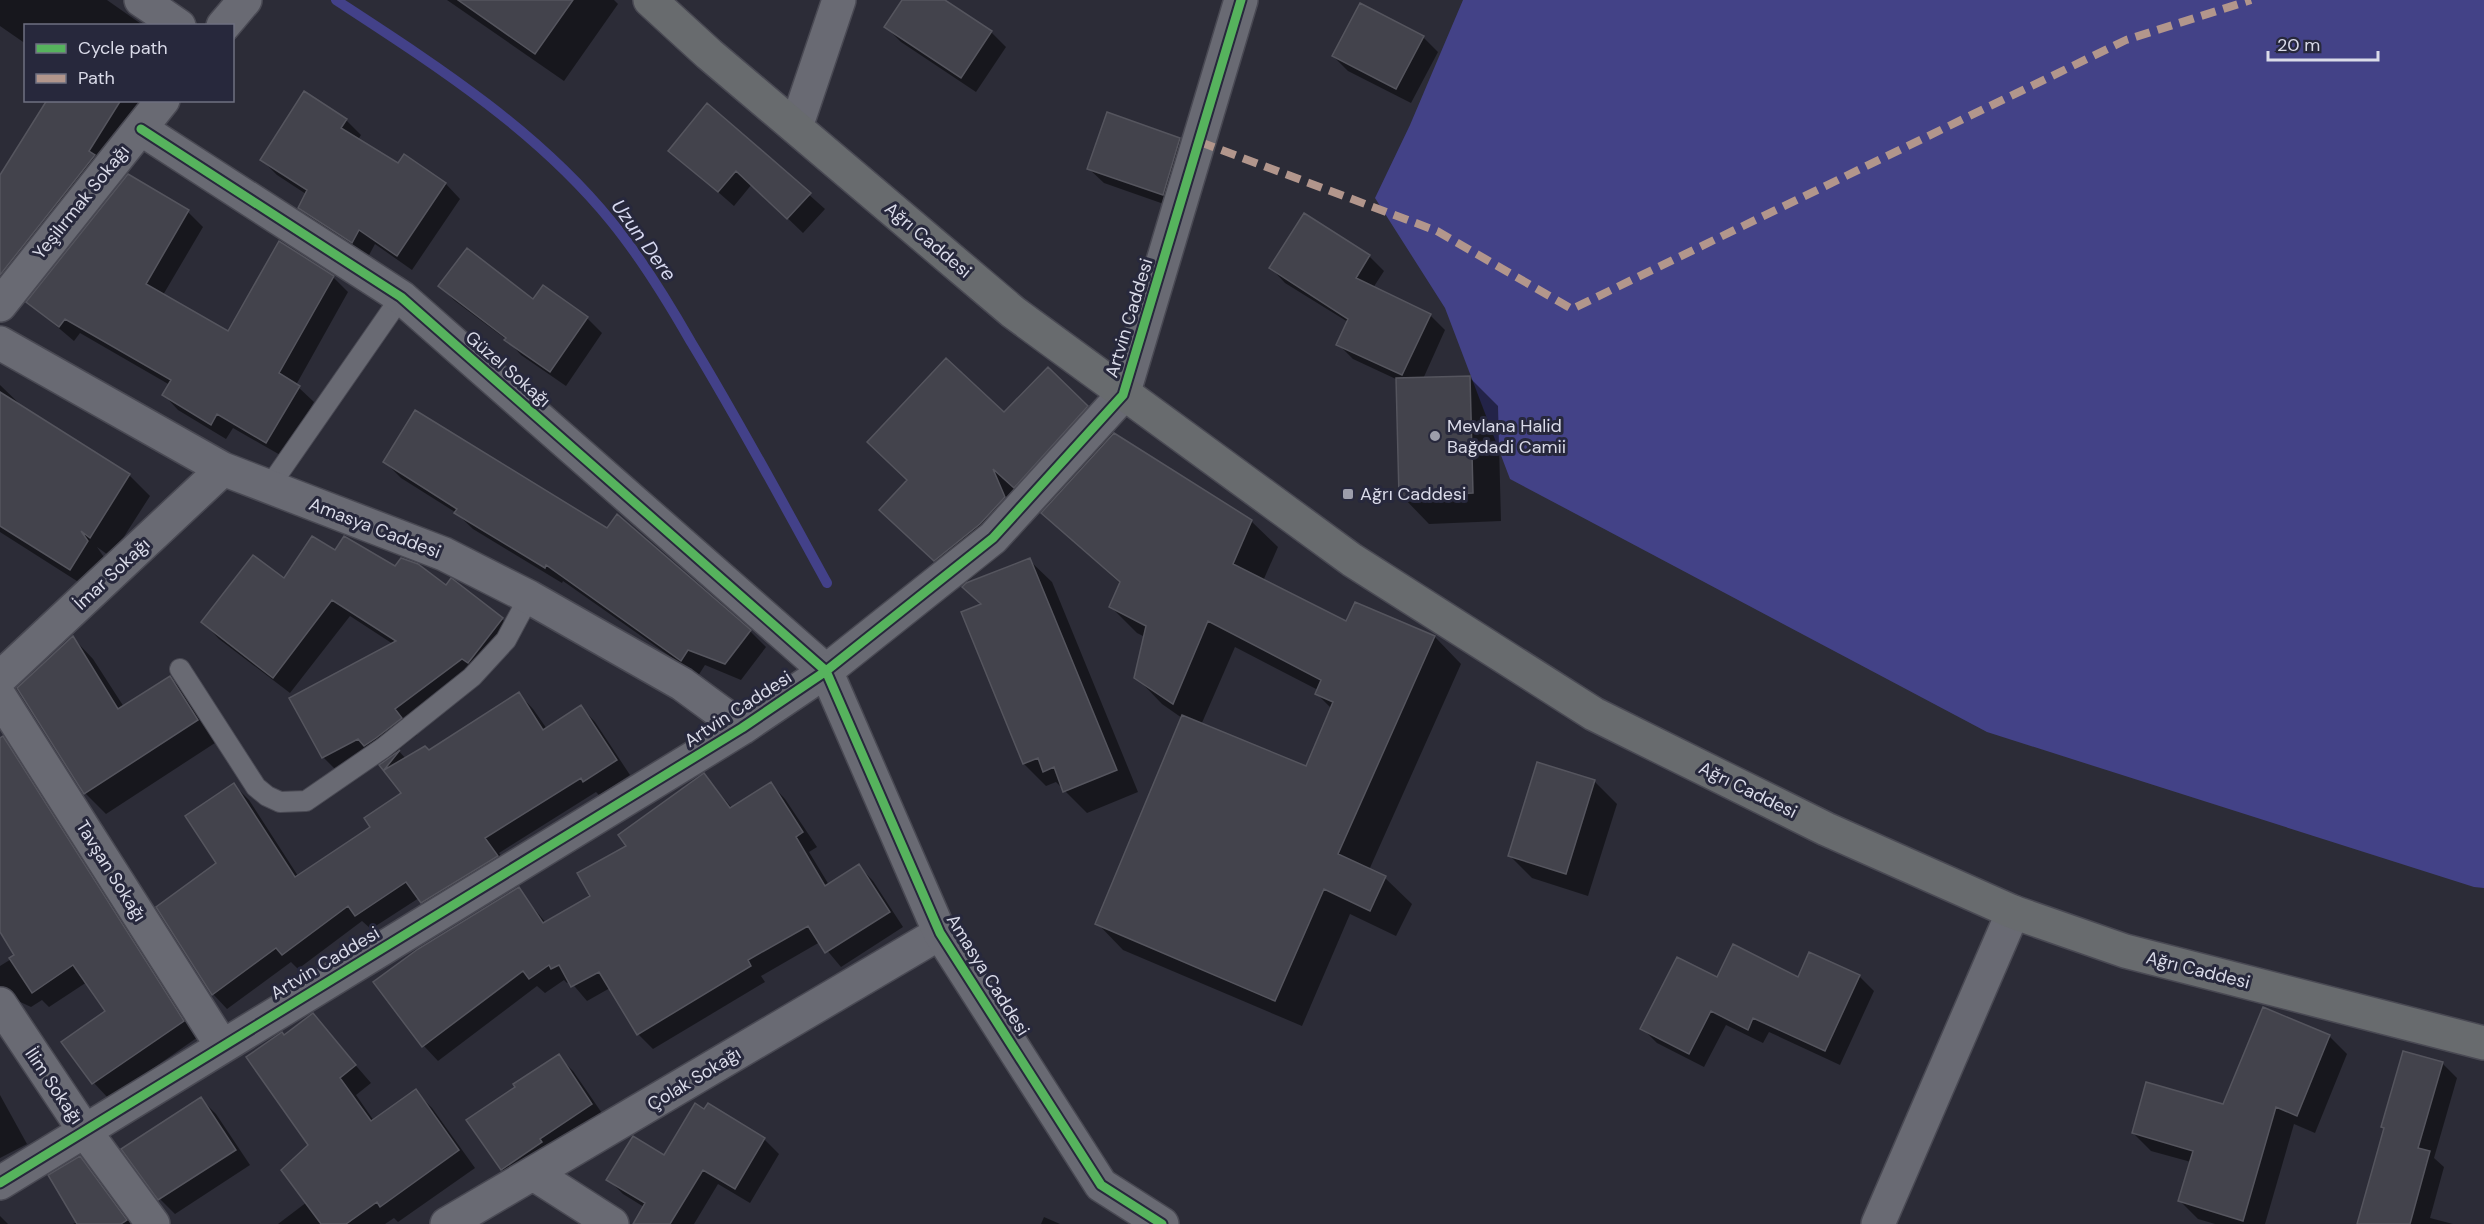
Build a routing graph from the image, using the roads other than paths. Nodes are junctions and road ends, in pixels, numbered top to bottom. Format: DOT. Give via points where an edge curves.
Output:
graph roads {
  1 [pos="141,0"];
  2 [pos="245,0"];
  3 [pos="650,0"];
  4 [pos="839,0"];
  5 [pos="1241,0"];
  6 [pos="176,24"];
  7 [pos="225,24"];
  8 [pos="161,102"];
  9 [pos="796,128"];
  10 [pos="141,129"];
  11 [pos="401,297"];
  12 [pos="0,305"];
  13 [pos="0,343"];
  14 [pos="1123,395"];
  15 [pos="223,469"];
  16 [pos="269,487"];
  17 [pos="529,597"];
  18 [pos="180,669"];
  19 [pos="826,671"];
  20 [pos="0,678"];
  21 [pos="0,697"];
  22 [pos="742,728"];
  23 [pos="2013,912"];
  24 [pos="940,933"];
  25 [pos="0,1004"];
  26 [pos="2484,1043"];
  27 [pos="222,1046"];
  28 [pos="84,1130"];
  29 [pos="534,1173"];
  30 [pos="0,1183"];
  31 [pos="153,1224"];
  32 [pos="447,1224"];
  33 [pos="612,1224"];
  34 [pos="1162,1224"];
  35 [pos="1878,1224"];
  1 -- 6 [label="street"];
  2 -- 7 [label="street"];
  3 -- 9 [label="main road, Ağrı Caddesi"];
  4 -- 9 [label="street"];
  5 -- 14 [label="street, Artvin Caddesi"];
  8 -- 10 [label="street, Yeşilırmak Sokağı"];
  9 -- 14 [label="main road, Ağrı Caddesi" via="1013,312"];
  10 -- 11 [label="street, Güzel Sokağı"];
  10 -- 12 [label="street, Yeşilırmak Sokağı"];
  11 -- 16 [label="lane"];
  11 -- 19 [label="street, Güzel Sokağı"];
  13 -- 15 [label="street, Amasya Caddesi"];
  14 -- 19 [label="street, Artvin Caddesi" via="993,538"];
  14 -- 23 [label="main road, Ağrı Caddesi" via="1353,560 1594,714 1826,829"];
  15 -- 16 [label="street, Amasya Caddesi"];
  15 -- 20 [label="street, İmar Sokağı"];
  16 -- 17 [label="street, Amasya Caddesi" via="444,554"];
  17 -- 18 [label="lane" via="506,640 472,677 383,748 306,801 280,802 256,787"];
  17 -- 22 [label="street, Amasya Caddesi" via="682,684"];
  19 -- 22 [label="street, Artvin Caddesi"];
  19 -- 24 [label="street, Amasya Caddesi"];
  21 -- 27 [label="street, Tavşan Sokağı"];
  22 -- 27 [label="street, Artvin Caddesi"];
  23 -- 26 [label="main road, Ağrı Caddesi" via="2125,951"];
  23 -- 35 [label="street"];
  24 -- 29 [label="street, Çolak Sokağı"];
  24 -- 34 [label="street, Amasya Caddesi" via="1101,1185"];
  25 -- 28 [label="street, İlim Sokağı"];
  27 -- 28 [label="street, Artvin Caddesi"];
  28 -- 30 [label="street, Artvin Caddesi"];
  28 -- 31 [label="street, İlim Sokağı"];
  29 -- 32 [label="street, Çolak Sokağı"];
  29 -- 33 [label="street"];
}
